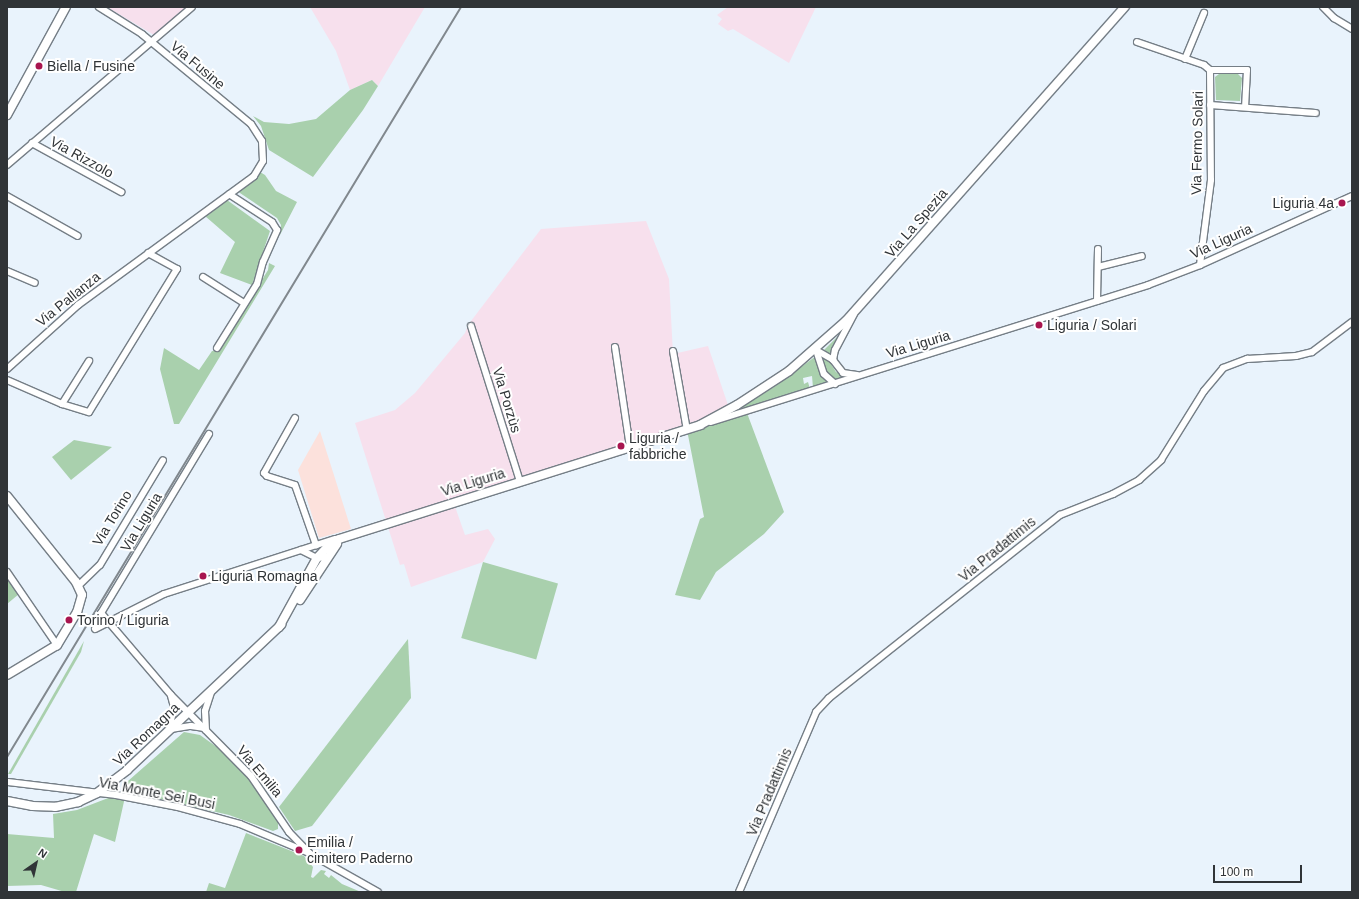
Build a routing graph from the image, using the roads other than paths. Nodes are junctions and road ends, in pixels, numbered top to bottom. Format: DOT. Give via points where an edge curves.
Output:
graph roads {
  1 [pos="66,7"];
  2 [pos="99,7"];
  3 [pos="192,7"];
  4 [pos="1125,7"];
  5 [pos="1323,7"];
  6 [pos="1204,13"];
  7 [pos="1352,29"];
  8 [pos="151,41"];
  9 [pos="1137,42"];
  10 [pos="1184,58"];
  11 [pos="1210,70"];
  12 [pos="1210,105"];
  13 [pos="1245,106"];
  14 [pos="1316,113"];
  15 [pos="7,115"];
  16 [pos="32,143"];
  17 [pos="264,156"];
  18 [pos="7,165"];
  19 [pos="121,192"];
  20 [pos="229,194"];
  21 [pos="7,196"];
  22 [pos="1352,196"];
  23 [pos="78,236"];
  24 [pos="1098,249"];
  25 [pos="148,252"];
  26 [pos="1142,256"];
  27 [pos="1200,265"];
  28 [pos="1098,267"];
  29 [pos="7,271"];
  30 [pos="203,277"];
  31 [pos="35,283"];
  32 [pos="1097,301"];
  33 [pos="244,303"];
  34 [pos="858,308"];
  35 [pos="1352,322"];
  36 [pos="471,326"];
  37 [pos="615,347"];
  38 [pos="217,348"];
  39 [pos="816,350"];
  40 [pos="673,351"];
  41 [pos="833,360"];
  42 [pos="89,361"];
  43 [pos="7,369"];
  44 [pos="861,375"];
  45 [pos="7,380"];
  46 [pos="835,384"];
  47 [pos="62,404"];
  48 [pos="295,418"];
  49 [pos="700,425"];
  50 [pos="687,430"];
  51 [pos="209,434"];
  52 [pos="630,447"];
  53 [pos="163,460"];
  54 [pos="520,481"];
  55 [pos="7,496"];
  56 [pos="348,535"];
  57 [pos="316,545"];
  58 [pos="327,549"];
  59 [pos="301,550"];
  60 [pos="317,558"];
  61 [pos="7,572"];
  62 [pos="78,586"];
  63 [pos="108,622"];
  64 [pos="278,628"];
  65 [pos="95,629"];
  66 [pos="57,645"];
  67 [pos="7,675"];
  68 [pos="213,689"];
  69 [pos="171,695"];
  70 [pos="188,712"];
  71 [pos="169,730"];
  72 [pos="206,730"];
  73 [pos="8,782"];
  74 [pos="97,793"];
  75 [pos="7,801"];
  76 [pos="289,832"];
  77 [pos="296,847"];
  78 [pos="309,852"];
  79 [pos="378,892"];
  80 [pos="739,892"];
  1 -- 15 [label="main road"];
  2 -- 8 [label="street, Via Fusine"];
  3 -- 8 [label="street, Via Rizzolo"];
  4 -- 34 [label="main road, Via La Spezia"];
  5 -- 7 [label="street" via="1334,18"];
  6 -- 10 [label="street"];
  8 -- 16 [label="street, Via Rizzolo"];
  8 -- 17 [label="street, Via Fusine" via="251,124 258,133"];
  9 -- 10 [label="street"];
  10 -- 11 [label="street"];
  11 -- 12 [label="street, Via Fermo Solari"];
  11 -- 13 [label="street" via="1246,70"];
  12 -- 13 [label="street"];
  12 -- 27 [label="street, Via Fermo Solari" via="1211,180"];
  13 -- 14 [label="street"];
  16 -- 18 [label="street, Via Rizzolo"];
  16 -- 19 [label="street, Via Rizzolo"];
  17 -- 20 [label="street, Via Pallanza" via="254,176"];
  20 -- 25 [label="street, Via Pallanza"];
  20 -- 33 [label="street" via="272,222 277,230 263,262 257,284"];
  21 -- 23 [label="street"];
  22 -- 27 [label="street, Via Liguria"];
  24 -- 28 [label="street"];
  25 -- 43 [label="street, Via Pallanza" via="78,304"];
  25 -- 47 [label="street" via="177,269 89,412"];
  26 -- 28 [label="street"];
  27 -- 32 [label="street, Via Liguria"];
  28 -- 32 [label="street"];
  29 -- 31 [label="street"];
  30 -- 33 [label="street"];
  32 -- 44 [label="street, Via Liguria"];
  33 -- 38 [label="street"];
  34 -- 39 [label="main road, Via La Spezia"];
  34 -- 41 [label="street" via="835,350"];
  35 -- 80 [label="street, Via Pradattimis" via="1312,352 1296,356 1247,359 1223,368 1204,391 1171,446 1150,471 1126,488 1060,515 829,698 816,712"];
  36 -- 54 [label="street, Via Porzùs"];
  37 -- 52 [label="street"];
  39 -- 41 [label="street, Via Liguria"];
  39 -- 46 [label="street" via="824,374"];
  39 -- 49 [label="main road, Via La Spezia" via="776,381"];
  40 -- 50 [label="street"];
  41 -- 44 [label="street, Via Liguria" via="843,373"];
  42 -- 47 [label="street"];
  44 -- 46 [label="street, Via Liguria"];
  45 -- 47 [label="street"];
  46 -- 49 [label="street, Via Liguria"];
  48 -- 57 [label="street" via="264,473 295,485"];
  49 -- 50 [label="main road, Via Liguria"];
  50 -- 52 [label="main road, Via Liguria"];
  51 -- 63 [label="street, Via Liguria" via="101,613"];
  52 -- 54 [label="main road, Via Liguria"];
  53 -- 62 [label="street, Via Torino" via="100,565"];
  54 -- 56 [label="main road, Via Liguria"];
  55 -- 62 [label="main road"];
  56 -- 58 [label="main road, Via Romagna"];
  57 -- 58 [label="street"];
  57 -- 59 [label="street"];
  58 -- 60 [label="main road, Via Romagna"];
  58 -- 60 [label="street"];
  58 -- 64 [label="main road, Via Romagna" via="292,612"];
  59 -- 60 [label="street"];
  59 -- 63 [label="street" via="164,594"];
  60 -- 64 [label="main road, Via Romagna"];
  61 -- 66 [label="street"];
  62 -- 66 [label="main road" via="82,595 80,607"];
  63 -- 65 [label="street"];
  63 -- 69 [label="street, Via Emilia"];
  64 -- 68 [label="main road, Via Romagna"];
  66 -- 67 [label="main road"];
  68 -- 70 [label="main road, Via Romagna"];
  68 -- 72 [label="street" via="205,711"];
  69 -- 70 [label="street, Via Emilia"];
  69 -- 71 [label="street" via="174,707"];
  70 -- 71 [label="main road, Via Romagna"];
  70 -- 72 [label="street, Via Emilia"];
  71 -- 72 [label="street" via="191,726"];
  71 -- 74 [label="main road, Via Romagna" via="128,770"];
  72 -- 76 [label="street, Via Emilia" via="254,779"];
  73 -- 74 [label="street, Via Monte Sei Busi"];
  74 -- 75 [label="main road, Via Romagna" via="78,802 55,807"];
  74 -- 77 [label="street, Via Monte Sei Busi" via="213,816 253,828"];
  76 -- 77 [label="street, Via Emilia"];
  76 -- 78 [label="street, Via Emilia"];
  77 -- 78 [label="street, Via Emilia"];
  78 -- 79 [label="street, Via Emilia"];
}
